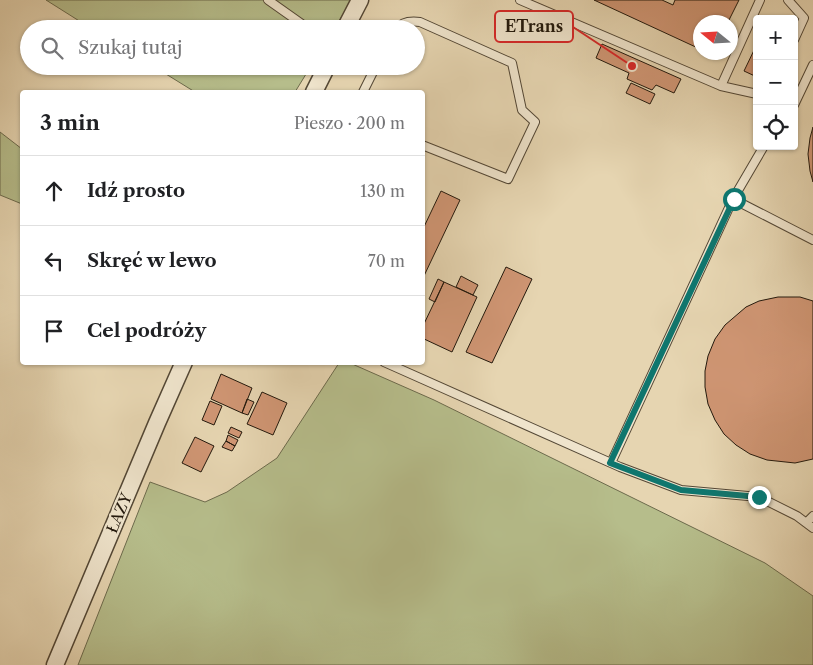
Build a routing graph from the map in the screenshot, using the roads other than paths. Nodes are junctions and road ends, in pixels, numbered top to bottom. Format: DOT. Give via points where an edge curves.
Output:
graph roads {
  1 [pos="268,0"];
  2 [pos="360,0"];
  3 [pos="520,0"];
  4 [pos="760,0"];
  5 [pos="788,0"];
  6 [pos="278,3"];
  7 [pos="298,20"];
  8 [pos="350,20"];
  9 [pos="425,24"];
  10 [pos="798,31"];
  11 [pos="813,65"];
  12 [pos="322,75"];
  13 [pos="372,75"];
  14 [pos="721,86"];
  15 [pos="315,90"];
  16 [pos="364,90"];
  17 [pos="753,93"];
  18 [pos="798,97"];
  19 [pos="425,146"];
  20 [pos="762,150"];
  21 [pos="734,199"];
  22 [pos="813,240"];
  23 [pos="183,365"];
  24 [pos="391,365"];
  25 [pos="610,463"];
  26 [pos="813,516"];
  27 [pos="806,523"];
  28 [pos="813,528"];
  29 [pos="55,665"];
  1 -- 6 [label="lane"];
  2 -- 8 [label="street"];
  3 -- 14 [label="lane"];
  4 -- 14 [label="lane"];
  5 -- 10 [label="lane" via="804,18"];
  6 -- 7 [label="lane"];
  9 -- 19 [label="lane" via="512,63 522,110 535,122 508,179"];
  11 -- 18 [label="lane"];
  12 -- 15 [label="street"];
  13 -- 16 [label="lane"];
  14 -- 17 [label="lane"];
  20 -- 21 [label="lane"];
  21 -- 22 [label="lane"];
  21 -- 25 [label="lane"];
  23 -- 29 [label="street, ŁAZY"];
  24 -- 25 [label="lane"];
  25 -- 27 [label="lane" via="681,490 759,497"];
  26 -- 27 [label="lane"];
  27 -- 28 [label="lane"];
}
